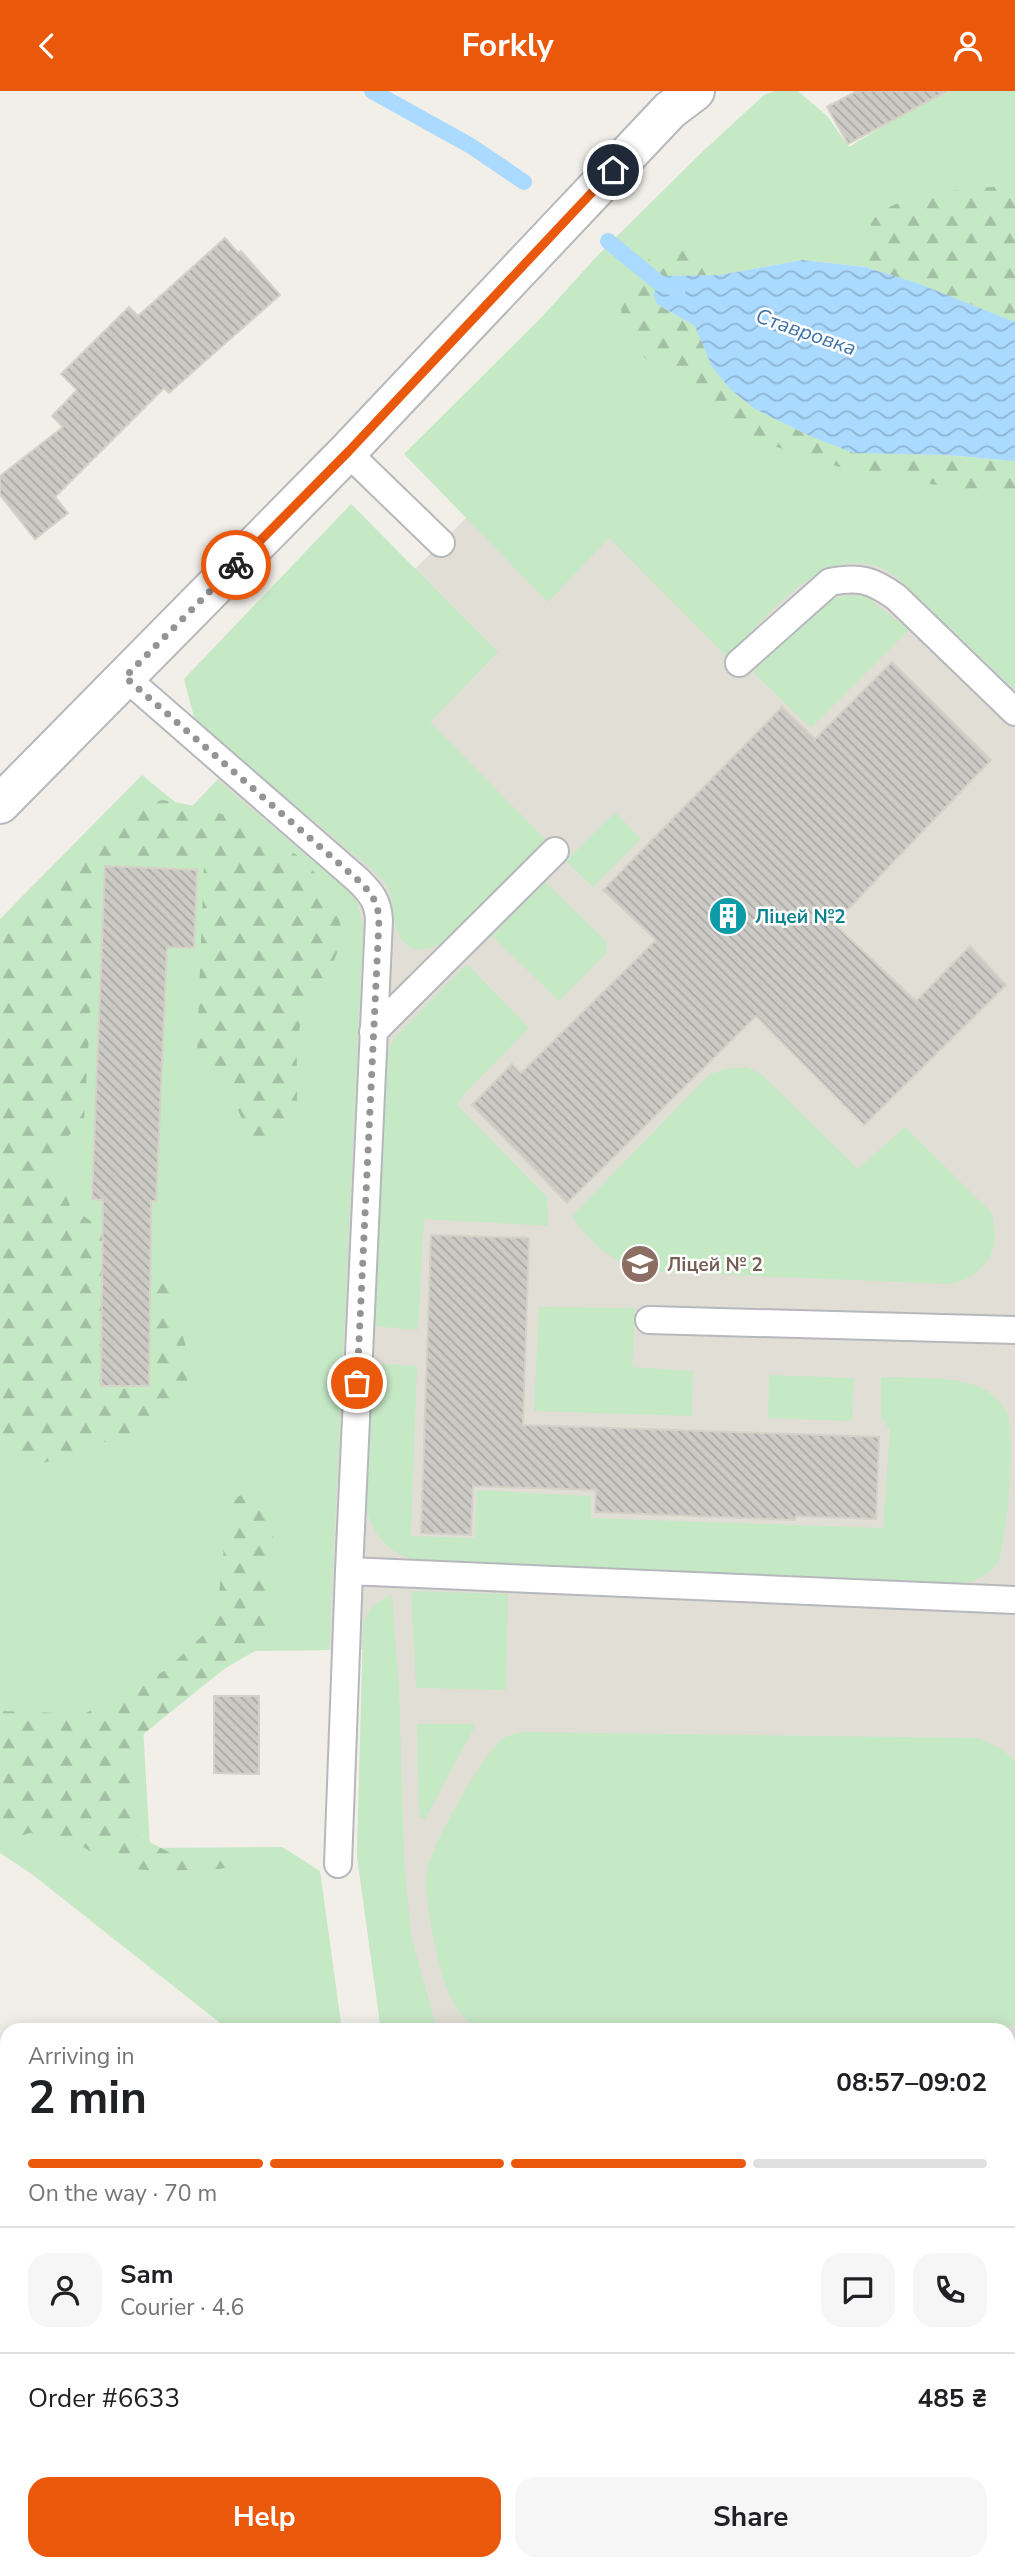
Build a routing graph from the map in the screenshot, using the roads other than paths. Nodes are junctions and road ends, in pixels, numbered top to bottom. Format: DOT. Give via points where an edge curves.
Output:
graph roads {
  1 [pos="676,97"];
  2 [pos="348,452"];
  3 [pos="441,544"];
  4 [pos="739,663"];
  5 [pos="125,677"];
  6 [pos="1015,712"];
  7 [pos="0,804"];
  8 [pos="555,851"];
  9 [pos="373,1032"];
  10 [pos="649,1320"];
  11 [pos="1015,1330"];
  12 [pos="349,1571"];
  13 [pos="1015,1600"];
  14 [pos="338,1864"];
  1 -- 2 [label="street"];
  2 -- 3 [label="lane"];
  2 -- 5 [label="street"];
  4 -- 6 [label="lane" via="830,582 850,578 875,583 896,597"];
  5 -- 7 [label="street"];
  5 -- 9 [label="lane" via="371,892 379,920"];
  8 -- 9 [label="lane"];
  9 -- 12 [label="lane"];
  10 -- 11 [label="lane"];
  12 -- 13 [label="lane"];
  12 -- 14 [label="lane"];
}
